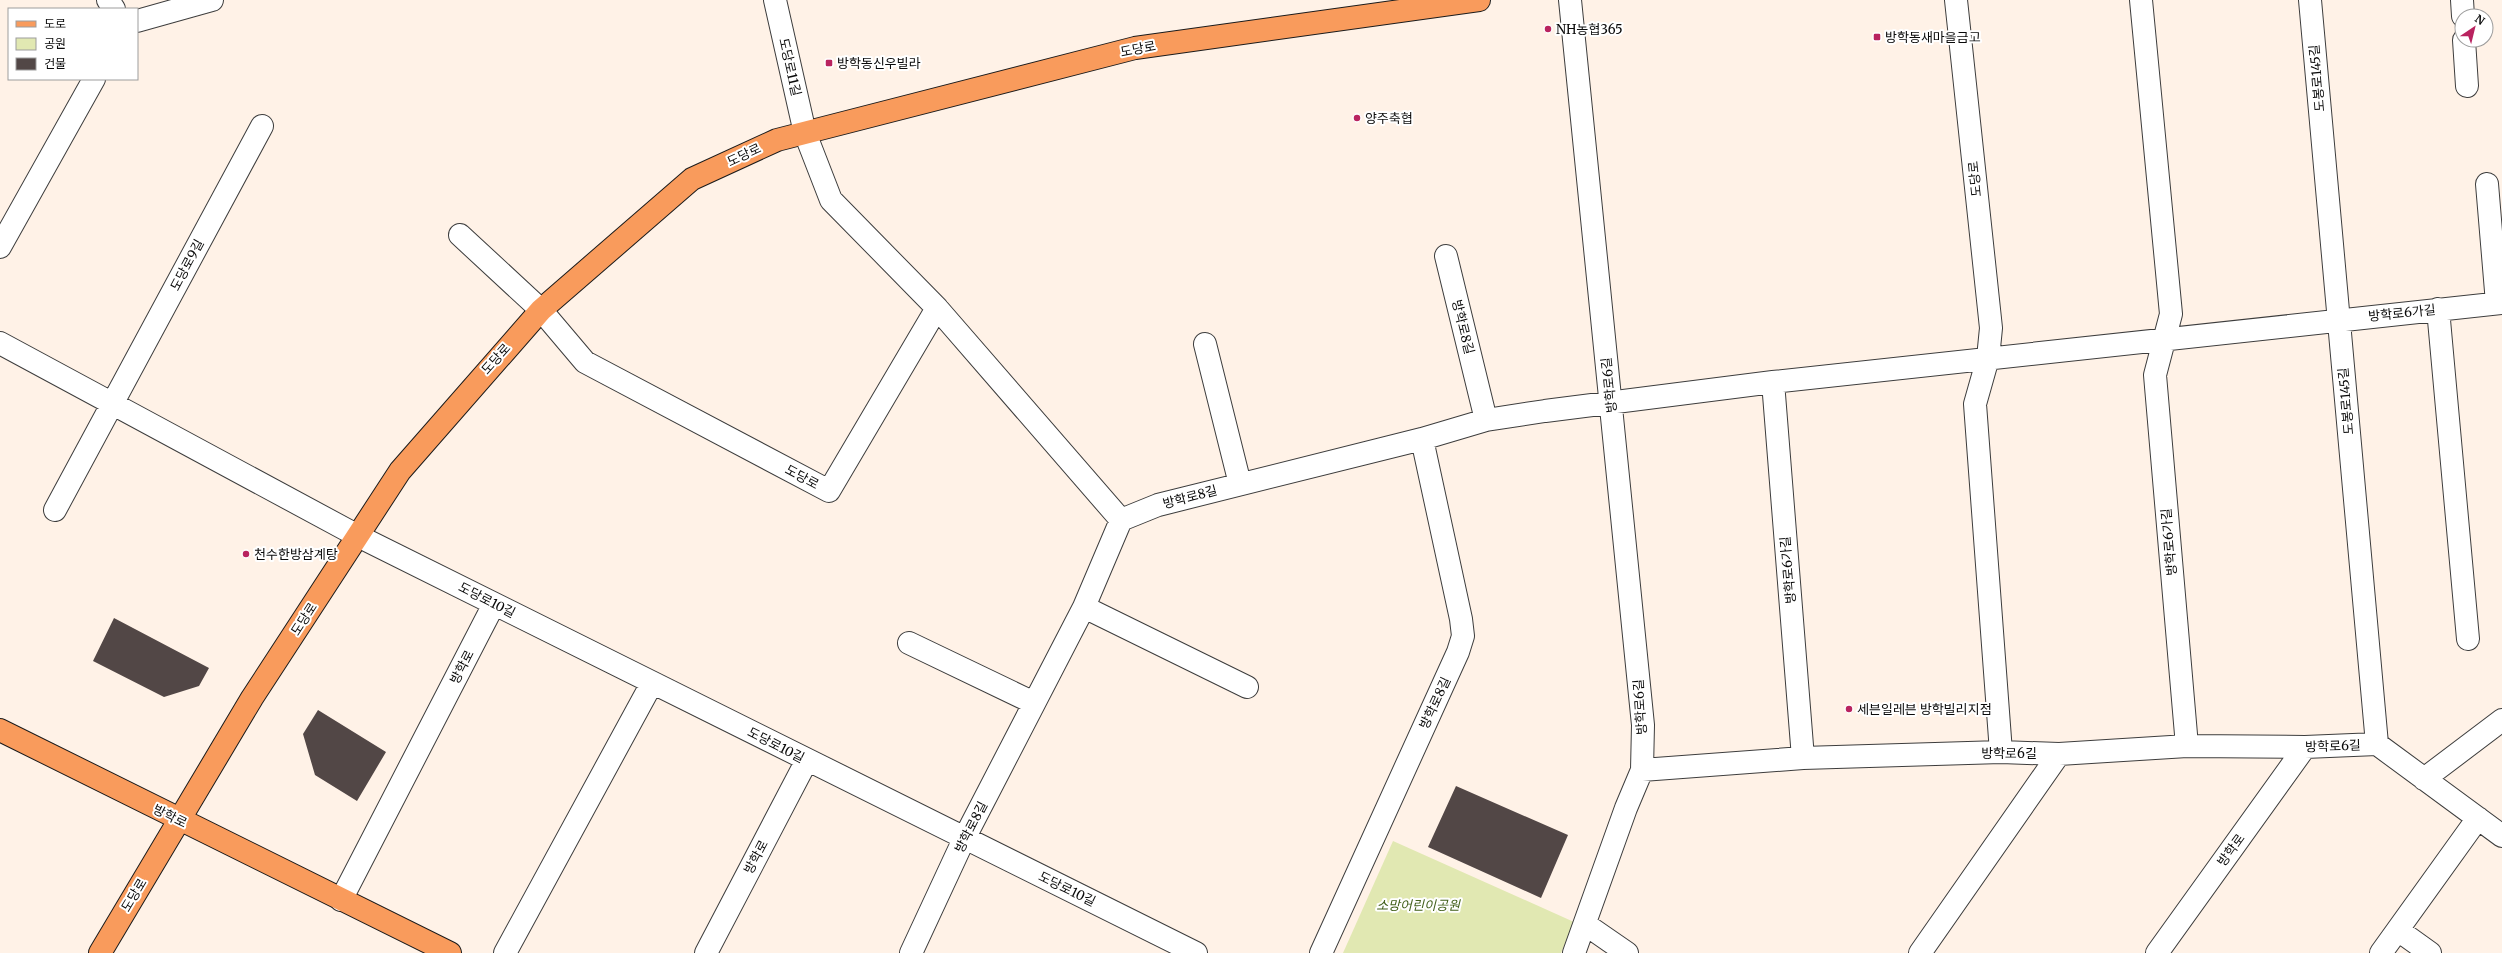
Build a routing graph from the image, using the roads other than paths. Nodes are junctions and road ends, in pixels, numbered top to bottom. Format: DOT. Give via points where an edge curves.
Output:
graph roads {
  1 [pos="212,0"];
  2 [pos="775,0"];
  3 [pos="1479,0"];
  4 [pos="1570,0"];
  5 [pos="1956,0"];
  6 [pos="2141,0"];
  7 [pos="2310,0"];
  8 [pos="138,21"];
  9 [pos="2465,48"];
  10 [pos="93,80"];
  11 [pos="2467,86"];
  12 [pos="262,126"];
  13 [pos="805,133"];
  14 [pos="2487,184"];
  15 [pos="460,235"];
  16 [pos="0,247"];
  17 [pos="1446,256"];
  18 [pos="2499,303"];
  19 [pos="936,308"];
  20 [pos="2438,309"];
  21 [pos="540,310"];
  22 [pos="2338,320"];
  23 [pos="2165,338"];
  24 [pos="0,344"];
  25 [pos="1205,344"];
  26 [pos="1988,358"];
  27 [pos="1773,382"];
  28 [pos="1611,402"];
  29 [pos="113,404"];
  30 [pos="1486,420"];
  31 [pos="1422,439"];
  32 [pos="1240,484"];
  33 [pos="54,510"];
  34 [pos="1121,520"];
  35 [pos="358,536"];
  36 [pos="494,604"];
  37 [pos="1084,607"];
  38 [pos="2468,639"];
  39 [pos="909,644"];
  40 [pos="652,682"];
  41 [pos="1247,687"];
  42 [pos="1034,703"];
  43 [pos="2502,720"];
  44 [pos="0,730"];
  45 [pos="2377,744"];
  46 [pos="2187,746"];
  47 [pos="2305,747"];
  48 [pos="2001,752"];
  49 [pos="2059,754"];
  50 [pos="1803,758"];
  51 [pos="807,760"];
  52 [pos="1642,770"];
  53 [pos="2424,779"];
  54 [pos="2478,818"];
  55 [pos="178,820"];
  56 [pos="2502,836"];
  57 [pos="964,839"];
  58 [pos="341,900"];
  59 [pos="1585,924"];
  60 [pos="2398,930"];
  61 [pos="100,953"];
  62 [pos="450,953"];
  63 [pos="505,953"];
  64 [pos="706,953"];
  65 [pos="911,953"];
  66 [pos="1196,953"];
  67 [pos="1321,953"];
  68 [pos="1574,953"];
  69 [pos="1627,953"];
  70 [pos="1920,953"];
  71 [pos="2157,953"];
  72 [pos="2381,953"];
  73 [pos="2430,953"];
  1 -- 8 [label="street"];
  2 -- 13 [label="street, 도당로11길"];
  3 -- 13 [label="main road, 도당로" via="1136,48"];
  4 -- 28 [label="street, 방학로6길"];
  5 -- 26 [label="street, 도당로" via="1991,328"];
  6 -- 23 [label="street" via="2171,314"];
  7 -- 22 [label="street, 도봉로145길"];
  9 -- 11 [label="street"];
  10 -- 16 [label="street"];
  12 -- 29 [label="street, 도당로9길"];
  13 -- 19 [label="street" via="831,200"];
  13 -- 21 [label="main road, 도당로" via="777,140 692,179"];
  14 -- 18 [label="street, 방학로6가길"];
  15 -- 21 [label="street, 도당로"];
  17 -- 30 [label="street, 방학로8길"];
  18 -- 20 [label="street, 방학로6가길"];
  19 -- 21 [label="street, 도당로" via="829,491 585,362"];
  19 -- 34 [label="street"];
  20 -- 22 [label="street, 방학로6가길"];
  20 -- 38 [label="street"];
  21 -- 35 [label="main road, 도당로" via="400,471"];
  22 -- 23 [label="street, 방학로6가길"];
  22 -- 45 [label="street, 도봉로145길"];
  23 -- 26 [label="street, 방학로6가길"];
  23 -- 46 [label="street, 방학로6가길" via="2155,375"];
  24 -- 29 [label="street"];
  25 -- 32 [label="street"];
  26 -- 27 [label="street, 방학로6가길"];
  26 -- 48 [label="street" via="1975,404"];
  27 -- 28 [label="street, 방학로6가길"];
  27 -- 50 [label="street, 방학로6가길"];
  28 -- 30 [label="street, 방학로8길"];
  28 -- 52 [label="street, 방학로6길" via="1643,725"];
  29 -- 33 [label="street, 도당로9길"];
  29 -- 35 [label="street"];
  30 -- 31 [label="street, 방학로8길"];
  31 -- 32 [label="street, 방학로8길"];
  31 -- 67 [label="street, 방학로8길" via="1463,636"];
  32 -- 34 [label="street, 방학로8길" via="1158,505"];
  34 -- 37 [label="street, 방학로8길"];
  35 -- 36 [label="street, 도당로10길"];
  35 -- 55 [label="main road, 도당로" via="252,698"];
  36 -- 40 [label="street, 도당로10길"];
  36 -- 58 [label="street, 방학로"];
  37 -- 41 [label="street"];
  37 -- 42 [label="street, 방학로8길"];
  39 -- 42 [label="street"];
  40 -- 51 [label="street, 도당로10길"];
  40 -- 63 [label="street"];
  42 -- 57 [label="street, 방학로8길"];
  43 -- 53 [label="street"];
  44 -- 55 [label="main road, 방학로"];
  45 -- 47 [label="street, 방학로6길"];
  45 -- 53 [label="street"];
  46 -- 47 [label="street, 방학로6길"];
  46 -- 49 [label="street, 방학로6길"];
  47 -- 71 [label="street, 방학로"];
  48 -- 49 [label="street, 방학로6길"];
  48 -- 50 [label="street, 방학로6길"];
  49 -- 70 [label="street"];
  50 -- 52 [label="street, 방학로6길"];
  51 -- 57 [label="street, 도당로10길"];
  51 -- 64 [label="street, 방학로"];
  52 -- 59 [label="street, 방학로6길"];
  53 -- 54 [label="street"];
  54 -- 56 [label="street"];
  54 -- 60 [label="street"];
  55 -- 58 [label="main road, 방학로"];
  55 -- 61 [label="main road, 도당로"];
  57 -- 65 [label="street, 방학로8길"];
  57 -- 66 [label="street, 도당로10길"];
  58 -- 62 [label="main road, 방학로"];
  59 -- 68 [label="street, 방학로6길"];
  59 -- 69 [label="street"];
  60 -- 72 [label="street"];
  60 -- 73 [label="street"];
}
